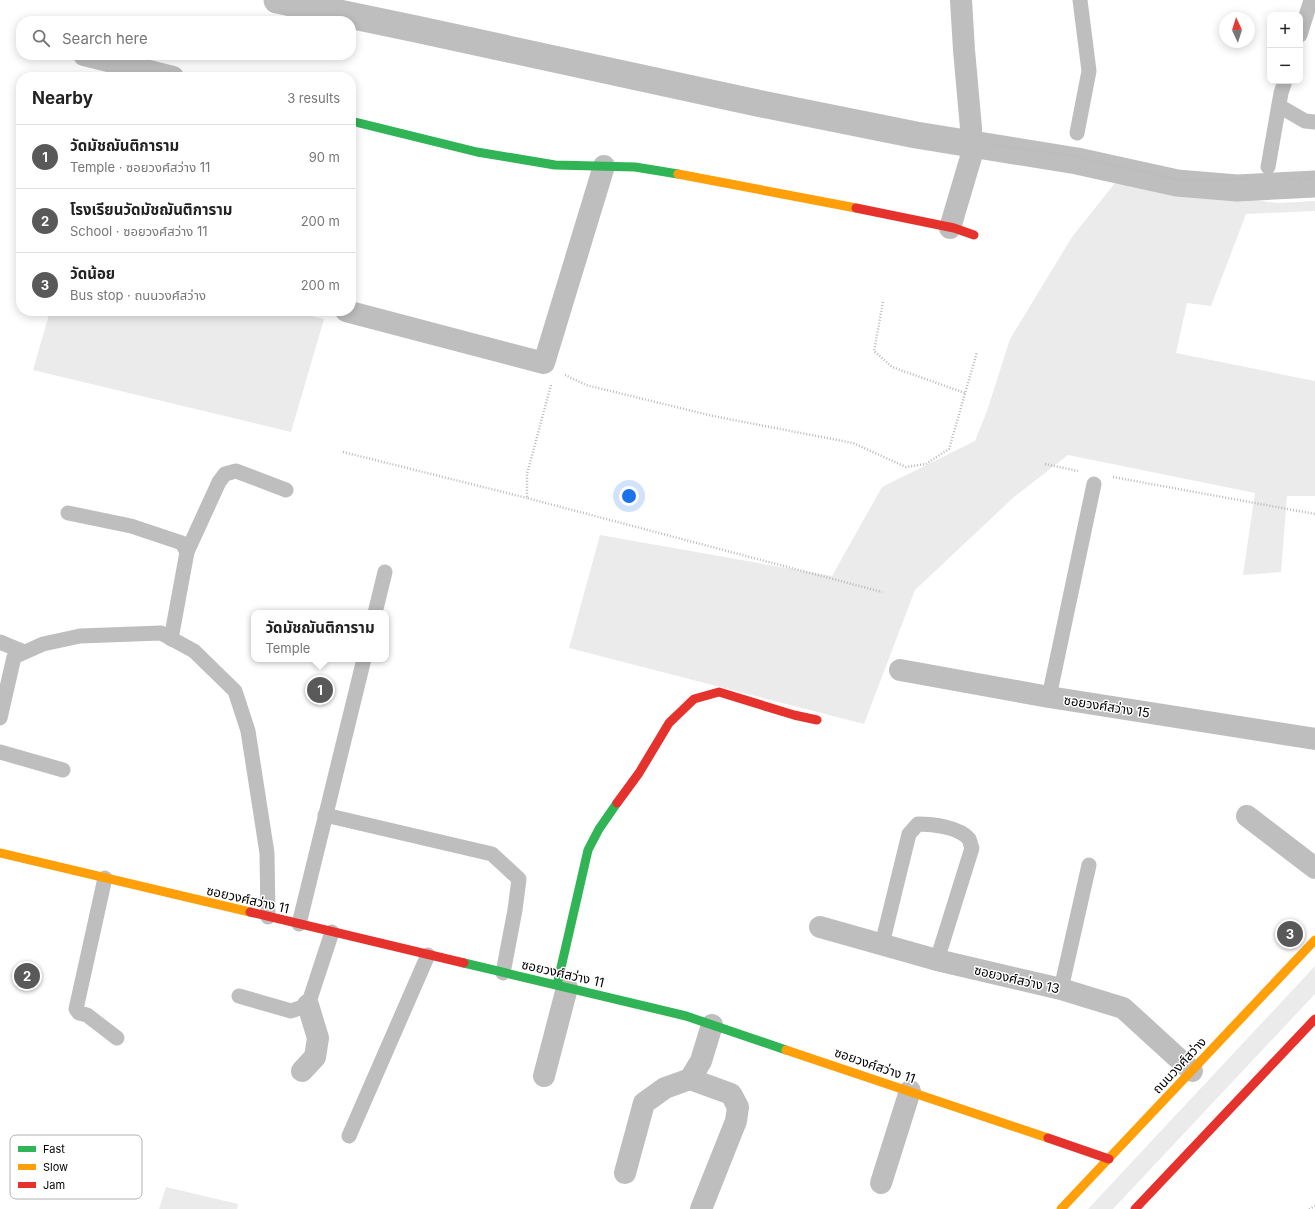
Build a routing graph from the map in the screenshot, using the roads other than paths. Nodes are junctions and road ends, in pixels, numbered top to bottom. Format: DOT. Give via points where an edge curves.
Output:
graph roads {
  1 [pos="961,0"];
  2 [pos="1080,0"];
  3 [pos="1311,0"];
  4 [pos="1303,25"];
  5 [pos="104,60"];
  6 [pos="153,72"];
  7 [pos="1284,84"];
  8 [pos="1279,106"];
  9 [pos="356,122"];
  10 [pos="1315,122"];
  11 [pos="1077,133"];
  12 [pos="604,166"];
  13 [pos="1268,166"];
  14 [pos="950,228"];
  15 [pos="974,235"];
  16 [pos="356,314"];
  17 [pos="1100,480"];
  18 [pos="286,490"];
  19 [pos="68,513"];
  20 [pos="187,552"];
  21 [pos="385,572"];
  22 [pos="376,610"];
  23 [pos="171,639"];
  24 [pos="0,642"];
  25 [pos="24,652"];
  26 [pos="363,662"];
  27 [pos="900,670"];
  28 [pos="1049,697"];
  29 [pos="0,718"];
  30 [pos="817,720"];
  31 [pos="1315,739"];
  32 [pos="0,752"];
  33 [pos="63,770"];
  34 [pos="325,815"];
  35 [pos="1247,816"];
  36 [pos="0,853"];
  37 [pos="1089,865"];
  38 [pos="1315,868"];
  39 [pos="105,878"];
  40 [pos="268,917"];
  41 [pos="299,924"];
  42 [pos="820,927"];
  43 [pos="332,932"];
  44 [pos="1315,940"];
  45 [pos="882,944"];
  46 [pos="428,955"];
  47 [pos="937,960"];
  48 [pos="503,973"];
  49 [pos="562,986"];
  50 [pos="1061,989"];
  51 [pos="239,996"];
  52 [pos="308,1005"];
  53 [pos="1315,1019"];
  54 [pos="712,1025"];
  55 [pos="117,1038"];
  56 [pos="1192,1070"];
  57 [pos="302,1071"];
  58 [pos="544,1076"];
  59 [pos="690,1079"];
  60 [pos="910,1091"];
  61 [pos="349,1136"];
  62 [pos="1109,1159"];
  63 [pos="625,1173"];
  64 [pos="881,1183"];
  65 [pos="701,1209"];
  66 [pos="1061,1209"];
  67 [pos="1135,1209"];
  1 -- 14 [label="street" via="972,157"];
  2 -- 11 [label="lane" via="1089,71"];
  3 -- 4 [label="lane"];
  5 -- 6 [label="street"];
  7 -- 8 [label="lane"];
  8 -- 10 [label="lane" via="1305,121"];
  8 -- 13 [label="lane"];
  9 -- 12 [label="street" via="477,152 555,165"];
  12 -- 14 [label="street" via="635,167 719,182"];
  12 -- 16 [label="street" via="550,367"];
  14 -- 15 [label="street"];
  17 -- 28 [label="lane"];
  18 -- 20 [label="lane" via="236,471 225,474"];
  19 -- 20 [label="lane" via="138,528 182,543"];
  20 -- 23 [label="lane"];
  21 -- 22 [label="lane"];
  23 -- 25 [label="lane" via="161,633 80,636 43,644"];
  23 -- 40 [label="lane" via="194,651 235,691 248,731 267,853"];
  24 -- 25 [label="lane"];
  25 -- 29 [label="lane" via="14,656"];
  26 -- 34 [label="lane"];
  27 -- 28 [label="street, ซอยวงศ์สว่าง 15"];
  28 -- 31 [label="street, ซอยวงศ์สว่าง 15"];
  30 -- 49 [label="street" via="719,692 694,699 669,723 588,850"];
  32 -- 33 [label="lane"];
  34 -- 41 [label="lane"];
  34 -- 48 [label="lane" via="492,854 519,879"];
  35 -- 38 [label="street"];
  36 -- 39 [label="street, ซอยวงศ์สว่าง 11"];
  37 -- 50 [label="lane"];
  39 -- 40 [label="street, ซอยวงศ์สว่าง 11"];
  39 -- 55 [label="lane" via="76,1009 78,1013 87,1015"];
  40 -- 41 [label="street, ซอยวงศ์สว่าง 11"];
  41 -- 43 [label="street, ซอยวงศ์สว่าง 11"];
  42 -- 45 [label="street, ซอยวงศ์สว่าง 13"];
  43 -- 46 [label="street, ซอยวงศ์สว่าง 11"];
  43 -- 52 [label="lane"];
  44 -- 56 [label="street, ถนนวงศ์สว่าง"];
  45 -- 47 [label="street, ซอยวงศ์สว่าง 13"];
  45 -- 47 [label="lane" via="909,834 918,824 935,824 956,831 969,839 972,848"];
  46 -- 48 [label="street, ซอยวงศ์สว่าง 11"];
  46 -- 61 [label="lane"];
  47 -- 50 [label="street, ซอยวงศ์สว่าง 13"];
  48 -- 49 [label="street, ซอยวงศ์สว่าง 11"];
  49 -- 54 [label="street, ซอยวงศ์สว่าง 11" via="686,1016"];
  49 -- 58 [label="street"];
  50 -- 56 [label="street, ซอยวงศ์สว่าง 13" via="1123,1008"];
  51 -- 52 [label="lane" via="292,1011"];
  52 -- 57 [label="street" via="318,1038 315,1057"];
  53 -- 67 [label="street"];
  54 -- 59 [label="street" via="701,1061"];
  54 -- 60 [label="street, ซอยวงศ์สว่าง 11"];
  56 -- 62 [label="street, ถนนวงศ์สว่าง"];
  59 -- 63 [label="street" via="665,1088 644,1103"];
  59 -- 65 [label="street" via="731,1094 738,1107 736,1122"];
  60 -- 62 [label="street, ซอยวงศ์สว่าง 11"];
  60 -- 64 [label="street"];
  62 -- 66 [label="street, ถนนวงศ์สว่าง"];
}
